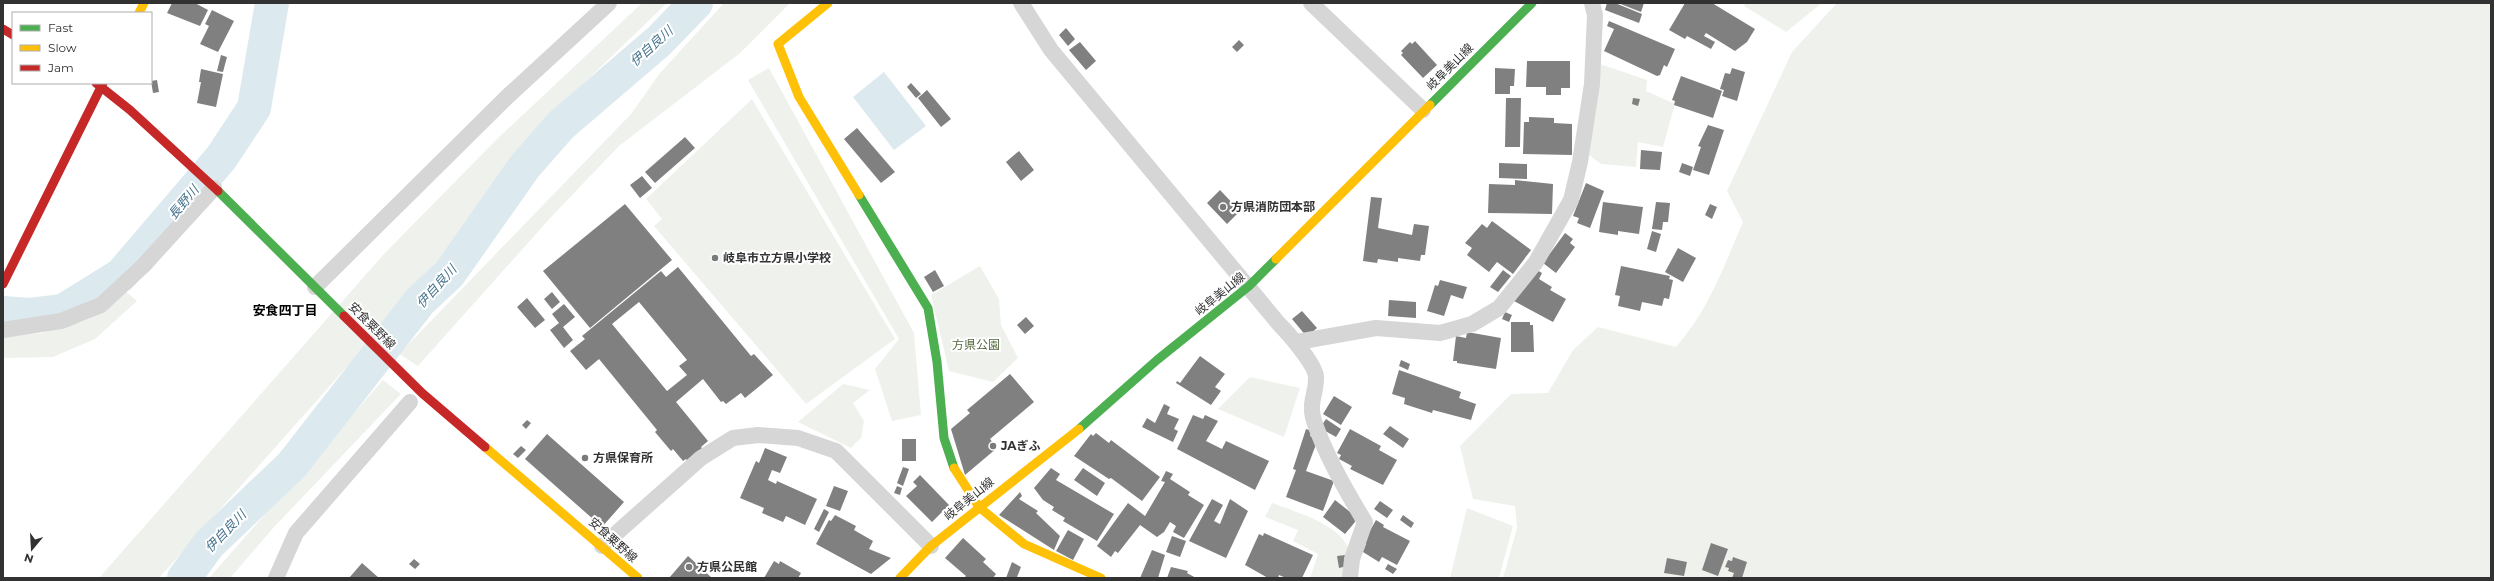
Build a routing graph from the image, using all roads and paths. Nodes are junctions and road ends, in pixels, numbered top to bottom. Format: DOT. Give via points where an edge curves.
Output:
graph roads {
  1 [pos="144,3"];
  2 [pos="609,3"];
  3 [pos="828,3"];
  4 [pos="1021,3"];
  5 [pos="1311,3"];
  6 [pos="1532,3"];
  7 [pos="1592,3"];
  8 [pos="140,12"];
  9 [pos="3,29"];
  10 [pos="12,34"];
  11 [pos="100,84"];
  12 [pos="1423,110"];
  13 [pos="212,186"];
  14 [pos="3,284"];
  15 [pos="1249,286"];
  16 [pos="315,287"];
  17 [pos="3,330"];
  18 [pos="1296,342"];
  19 [pos="416,397"];
  20 [pos="979,507"];
  21 [pos="602,546"];
  22 [pos="932,546"];
  23 [pos="276,578"];
  24 [pos="638,578"];
  25 [pos="900,578"];
  26 [pos="1101,578"];
  27 [pos="1350,578"];
  1 -- 8 [label="main road"];
  2 -- 16 [label="street" via="508,96"];
  3 -- 20 [label="main road" via="778,44 799,97 928,308 938,362 944,438 953,466"];
  4 -- 15 [label="street" via="1052,50"];
  5 -- 12 [label="street"];
  6 -- 12 [label="main road, 岐阜美山線"];
  7 -- 18 [label="street" via="1595,15 1592,84 1580,162 1571,200 1536,262 1499,308 1472,324 1440,333 1376,328"];
  9 -- 10 [label="main road"];
  11 -- 13 [label="main road, 安食粟野線"];
  11 -- 14 [label="main road"];
  12 -- 15 [label="main road, 岐阜美山線"];
  13 -- 16 [label="main road, 安食粟野線"];
  13 -- 17 [label="street" via="143,266 101,305 61,321"];
  15 -- 18 [label="street"];
  15 -- 20 [label="main road, 岐阜美山線" via="1157,360 1069,438"];
  16 -- 19 [label="main road, 安食粟野線"];
  18 -- 27 [label="street" via="1316,375 1310,408 1315,425 1341,483 1364,522 1352,559"];
  19 -- 21 [label="main road, 安食粟野線"];
  19 -- 23 [label="street" via="296,533"];
  20 -- 22 [label="main road, 岐阜美山線"];
  20 -- 26 [label="main road" via="1024,544"];
  21 -- 22 [label="street" via="701,458 733,438 758,434 798,438 836,451"];
  21 -- 24 [label="main road, 安食粟野線"];
  22 -- 25 [label="main road, 岐阜美山線"];
}
